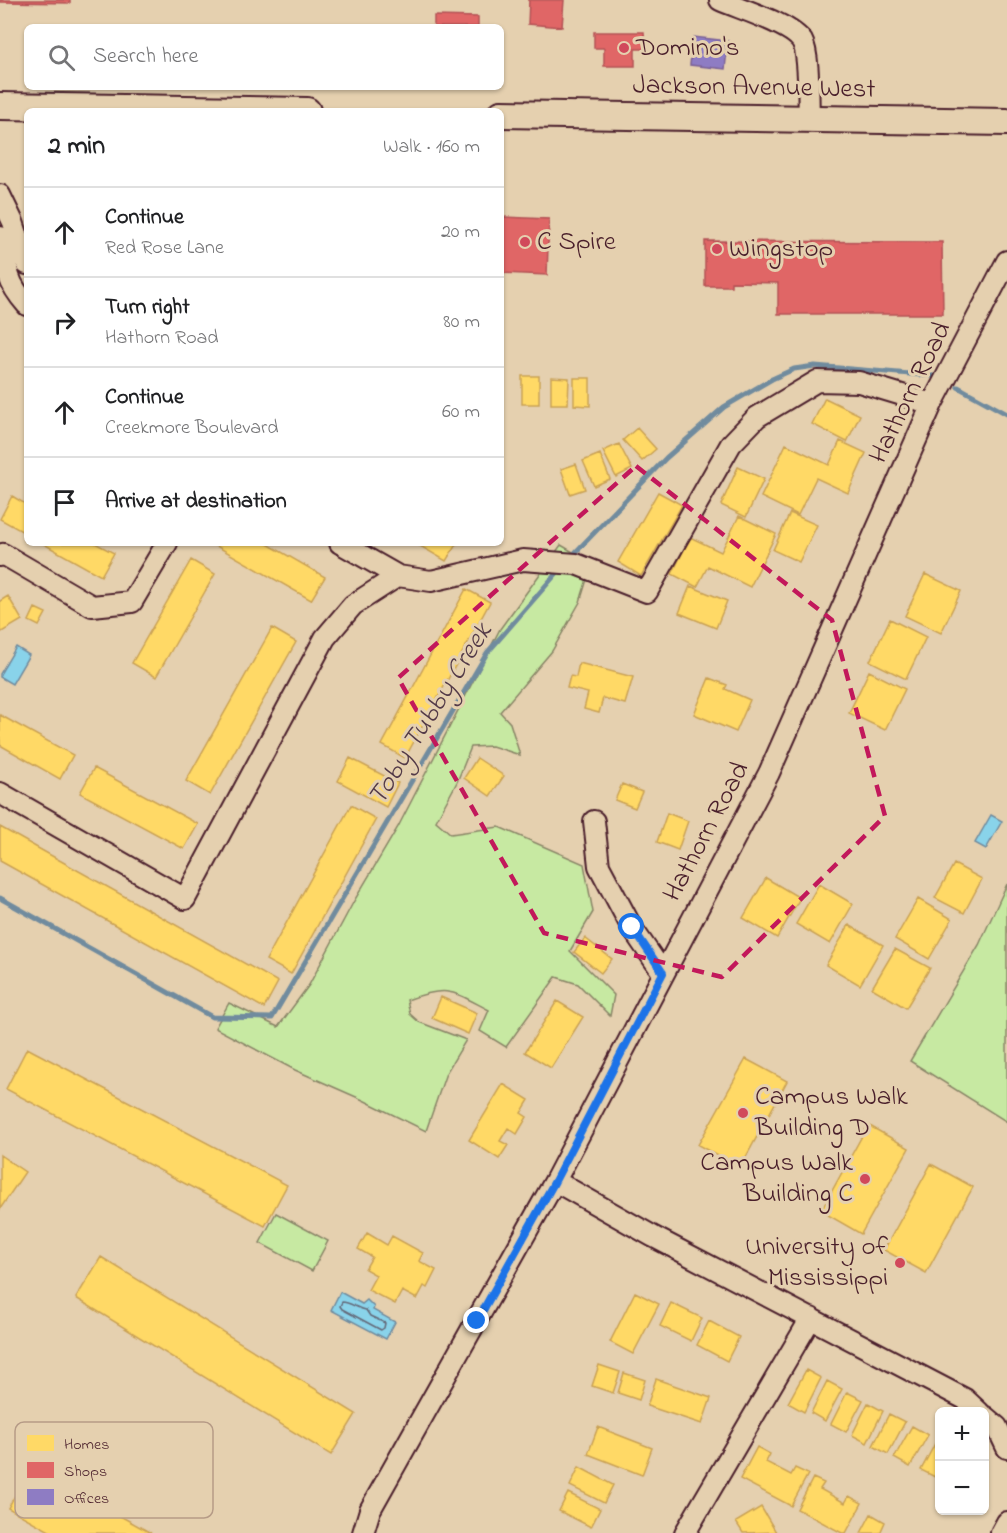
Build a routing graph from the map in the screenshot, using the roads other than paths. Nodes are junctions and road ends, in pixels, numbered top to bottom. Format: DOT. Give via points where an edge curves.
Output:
graph roads {
  1 [pos="720,0"];
  2 [pos="0,106"];
  3 [pos="123,108"];
  4 [pos="504,114"];
  5 [pos="809,119"];
  6 [pos="1007,122"];
  7 [pos="0,195"];
  8 [pos="0,237"];
  9 [pos="24,255"];
  10 [pos="1007,261"];
  11 [pos="24,302"];
  12 [pos="932,404"];
  13 [pos="165,546"];
  14 [pos="345,546"];
  15 [pos="0,556"];
  16 [pos="398,576"];
  17 [pos="0,793"];
  18 [pos="594,821"];
  19 [pos="663,973"];
  20 [pos="555,1181"];
  21 [pos="811,1318"];
  22 [pos="974,1407"];
  23 [pos="989,1420"];
  24 [pos="1007,1448"];
  25 [pos="1007,1522"];
  26 [pos="363,1533"];
  27 [pos="685,1533"];
  28 [pos="1002,1533"];
  1 -- 5 [label="street" via="785,27 802,42"];
  2 -- 3 [label="main road"];
  4 -- 5 [label="main road, Jackson Avenue West"];
  5 -- 6 [label="main road, Jackson Avenue West"];
  7 -- 9 [label="street"];
  8 -- 11 [label="street" via="9,276"];
  10 -- 12 [label="street, Hathorn Road"];
  12 -- 16 [label="street" via="859,382 817,381 757,417 731,444 647,592 576,564 523,560 431,581"];
  12 -- 19 [label="street, Hathorn Road" via="769,773"];
  13 -- 15 [label="street" via="132,602 92,606 3,554"];
  14 -- 16 [label="street"];
  16 -- 17 [label="street" via="352,604 325,638 185,899"];
  18 -- 19 [label="street" via="599,866"];
  19 -- 20 [label="street, Hathorn Road"];
  20 -- 21 [label="street"];
  20 -- 26 [label="street, Hathorn Road" via="370,1510"];
  21 -- 22 [label="street"];
  21 -- 27 [label="street"];
  23 -- 24 [label="street" via="997,1427"];
  25 -- 28 [label="street"];
}
